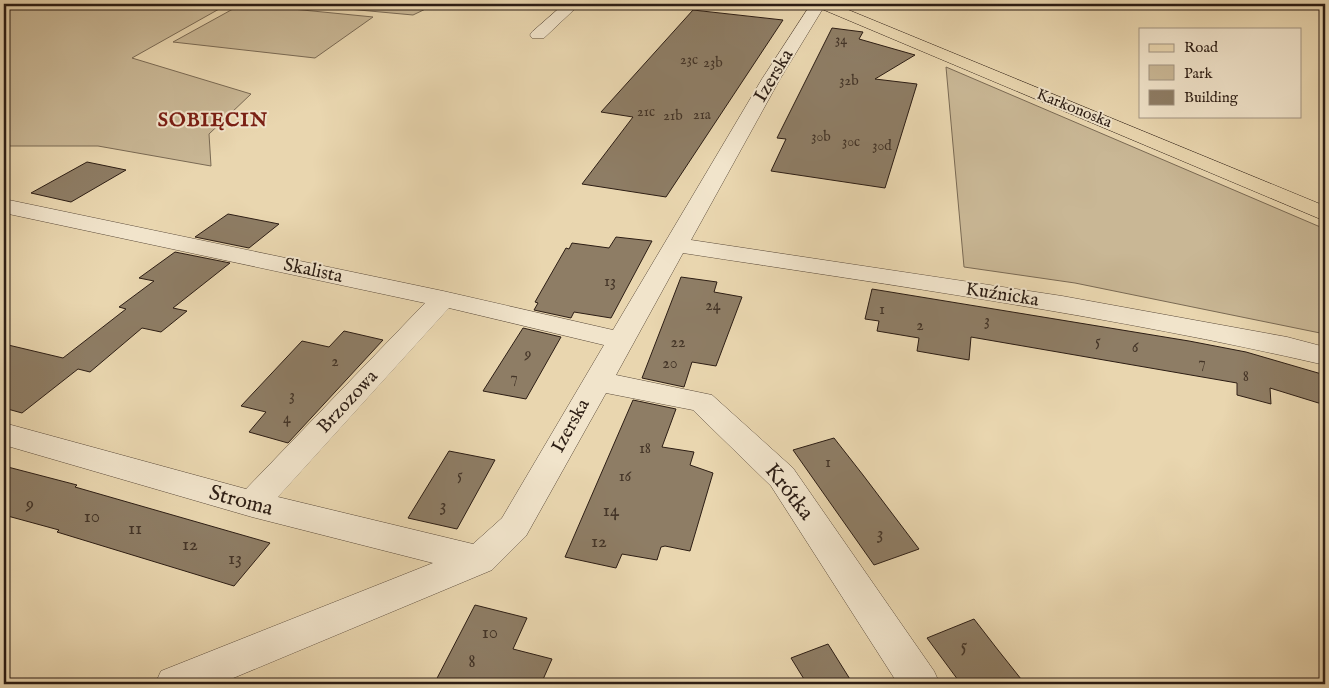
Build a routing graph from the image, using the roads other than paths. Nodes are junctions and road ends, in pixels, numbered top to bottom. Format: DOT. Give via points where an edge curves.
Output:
graph roads {
  1 [pos="573,4"];
  2 [pos="822,4"];
  3 [pos="538,35"];
  4 [pos="4,206"];
  5 [pos="1325,214"];
  6 [pos="678,246"];
  7 [pos="443,299"];
  8 [pos="620,340"];
  9 [pos="1325,356"];
  10 [pos="596,381"];
  11 [pos="4,434"];
  12 [pos="252,504"];
  13 [pos="480,560"];
  14 [pos="175,684"];
  15 [pos="920,684"];
  1 -- 3 [label="street"];
  2 -- 5 [label="main road, Karkonoska"];
  2 -- 6 [label="street, Izerska" via="816,7 771,79"];
  4 -- 7 [label="street, Skalista"];
  6 -- 8 [label="street, Izerska"];
  6 -- 9 [label="street, Kuźnicka" via="1062,304"];
  7 -- 8 [label="street, Skalista"];
  7 -- 12 [label="street, Brzozowa"];
  8 -- 10 [label="street, Izerska"];
  10 -- 13 [label="street, Izerska" via="514,527"];
  10 -- 15 [label="street, Krótka" via="702,402 782,476"];
  11 -- 12 [label="street, Stroma"];
  12 -- 13 [label="street, Stroma"];
  13 -- 14 [label="street, Izerska"];
}
